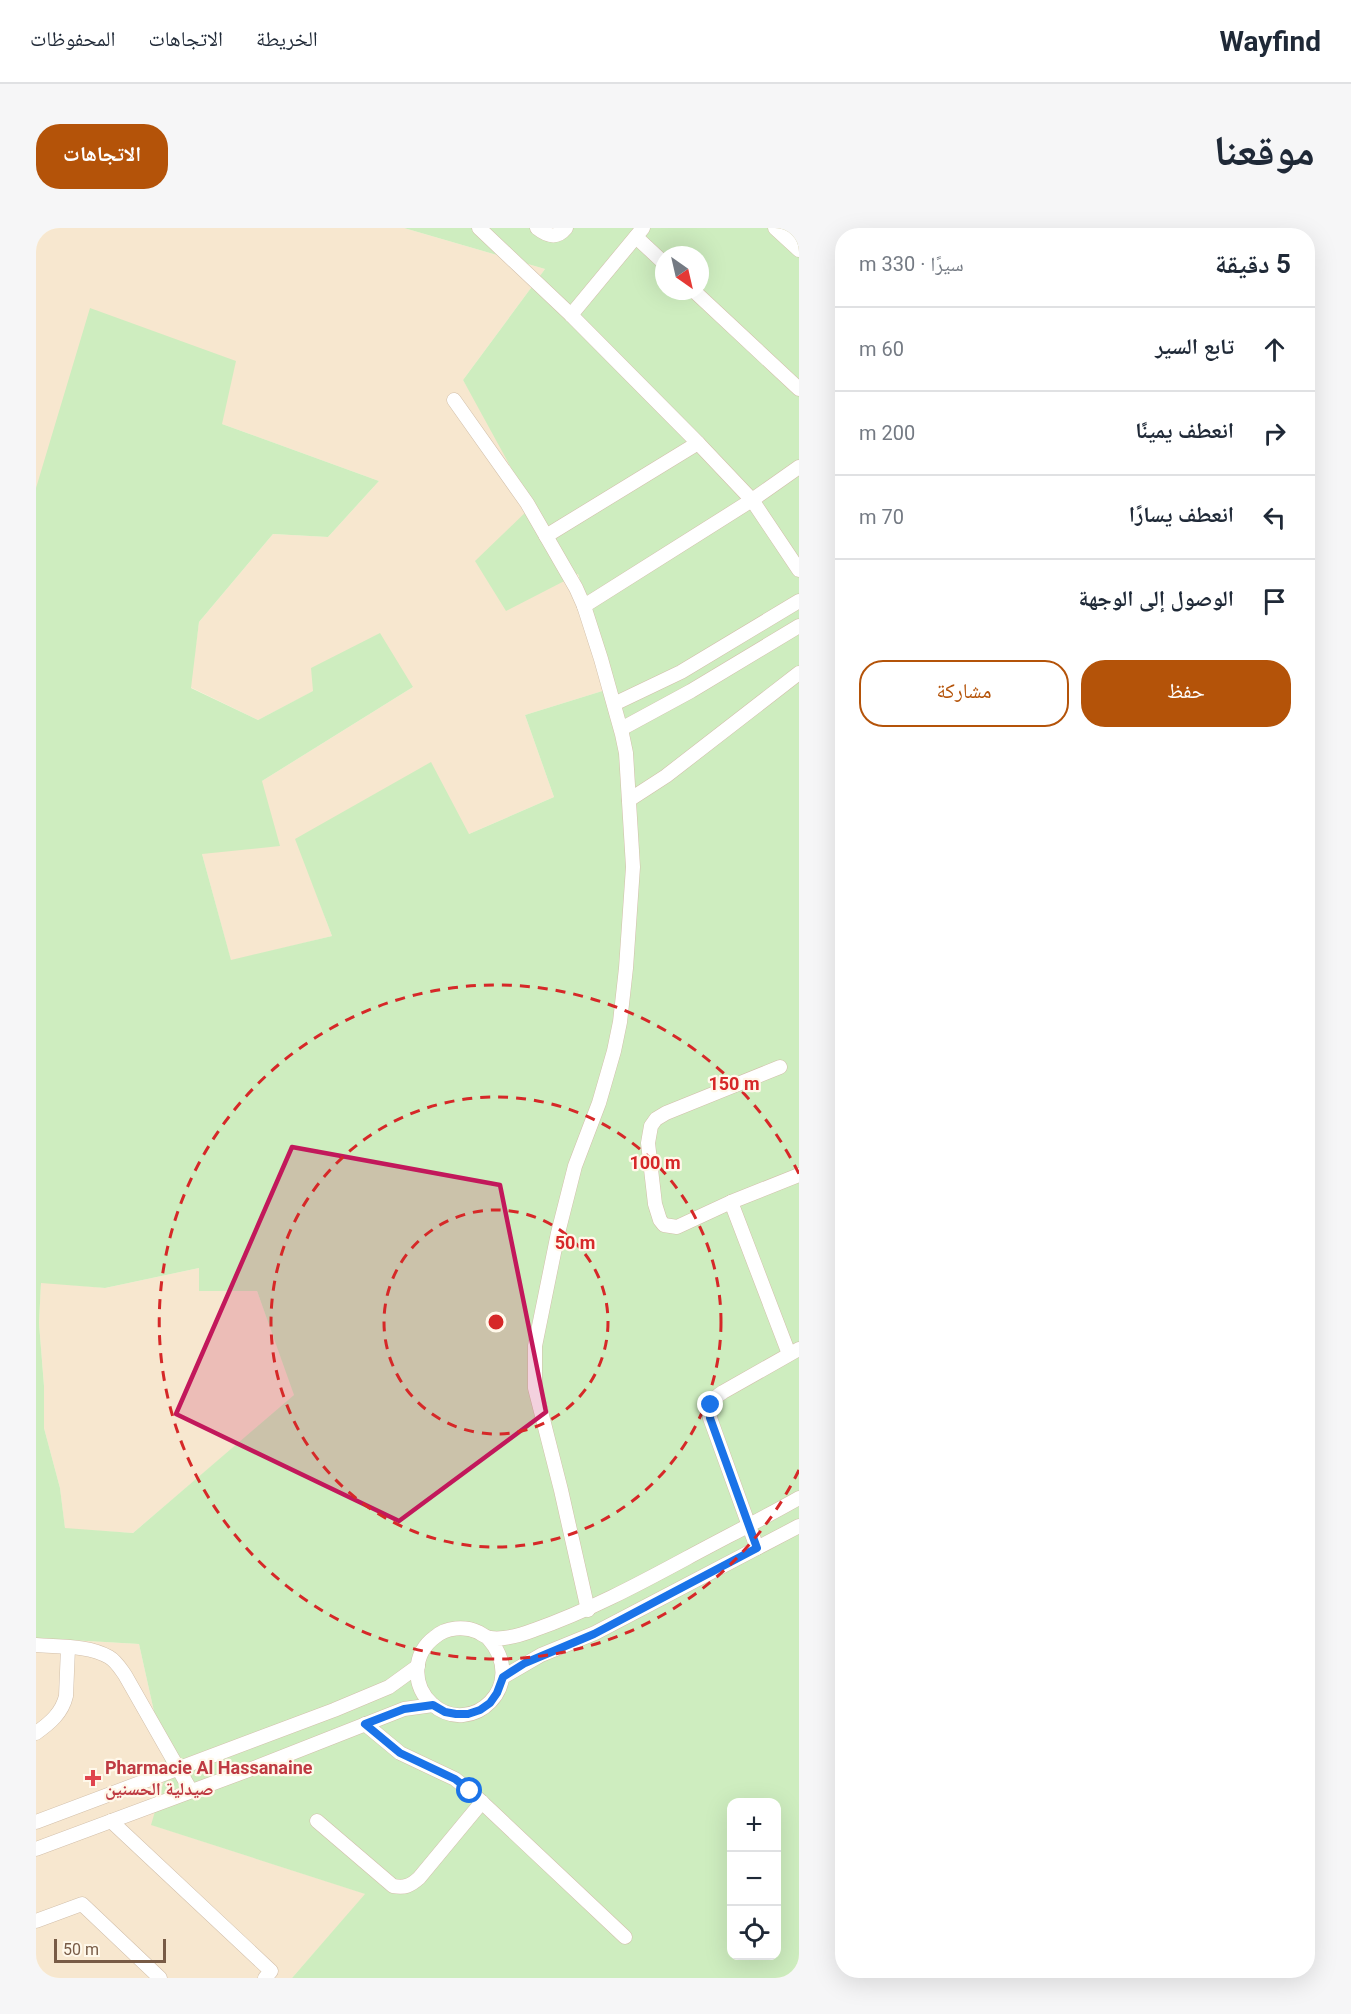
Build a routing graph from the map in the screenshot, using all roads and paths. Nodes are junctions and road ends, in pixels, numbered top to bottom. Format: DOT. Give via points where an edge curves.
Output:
graph roads {
  1 [pos="479,228"];
  2 [pos="537,228"];
  3 [pos="566,228"];
  4 [pos="775,228"];
  5 [pos="639,232"];
  6 [pos="799,250"];
  7 [pos="655,252"];
  8 [pos="704,300"];
  9 [pos="571,315"];
  10 [pos="799,389"];
  11 [pos="454,400"];
  12 [pos="698,443"];
  13 [pos="799,467"];
  14 [pos="752,500"];
  15 [pos="546,536"];
  16 [pos="799,570"];
  17 [pos="799,601"];
  18 [pos="584,606"];
  19 [pos="799,626"];
  20 [pos="799,673"];
  21 [pos="614,704"];
  22 [pos="621,729"];
  23 [pos="629,800"];
  24 [pos="780,1067"];
  25 [pos="799,1175"];
  26 [pos="730,1202"];
  27 [pos="794,1351"];
  28 [pos="799,1498"];
  29 [pos="749,1525"];
  30 [pos="799,1526"];
  31 [pos="757,1548"];
  32 [pos="588,1610"];
  33 [pos="488,1638"];
  34 [pos="36,1645"];
  35 [pos="68,1648"];
  36 [pos="418,1666"];
  37 [pos="503,1677"];
  38 [pos="433,1705"];
  39 [pos="365,1724"];
  40 [pos="36,1733"];
  41 [pos="179,1769"];
  42 [pos="192,1791"];
  43 [pos="482,1802"];
  44 [pos="111,1821"];
  45 [pos="317,1821"];
  46 [pos="36,1822"];
  47 [pos="36,1849"];
  48 [pos="36,1921"];
  49 [pos="625,1937"];
  50 [pos="160,1978"];
  51 [pos="265,1978"];
  1 -- 9 [label="street"];
  2 -- 3 [label="street" via="555,236"];
  4 -- 6 [label="street"];
  5 -- 7 [label="street"];
  5 -- 9 [label="street"];
  8 -- 10 [label="street"];
  9 -- 12 [label="street"];
  11 -- 15 [label="street"];
  12 -- 14 [label="street"];
  12 -- 15 [label="street"];
  13 -- 14 [label="street"];
  14 -- 16 [label="street"];
  14 -- 18 [label="street"];
  15 -- 18 [label="street"];
  17 -- 21 [label="street" via="681,672"];
  18 -- 21 [label="street"];
  19 -- 22 [label="street"];
  20 -- 23 [label="street"];
  21 -- 22 [label="street"];
  22 -- 23 [label="street"];
  23 -- 32 [label="street" via="633,867 620,1022 599,1103 574,1166 535,1346 535,1388"];
  24 -- 26 [label="street" via="666,1113 651,1126 648,1143 655,1204 664,1225 677,1227"];
  25 -- 26 [label="street"];
  26 -- 27 [label="street"];
  27 -- 29 [label="street" via="723,1392 711,1405 710,1418"];
  28 -- 29 [label="street"];
  29 -- 31 [label="street"];
  29 -- 32 [label="street"];
  30 -- 31 [label="street"];
  31 -- 37 [label="street"];
  32 -- 33 [label="street" via="510,1637"];
  33 -- 36 [label="street" via="477,1631 450,1629 427,1644"];
  33 -- 37 [label="street" via="502,1658"];
  34 -- 35 [label="street"];
  35 -- 40 [label="street" via="64,1704 53,1720"];
  35 -- 41 [label="street" via="100,1653 115,1661"];
  36 -- 38 [label="street" via="418,1682"];
  36 -- 41 [label="street" via="389,1687"];
  37 -- 38 [label="street" via="497,1693 480,1710 456,1714"];
  38 -- 39 [label="street" via="404,1709"];
  39 -- 42 [label="street"];
  39 -- 43 [label="street" via="400,1753 455,1779"];
  41 -- 42 [label="street"];
  41 -- 46 [label="street"];
  42 -- 44 [label="street"];
  43 -- 45 [label="street" via="419,1878 402,1888 393,1886"];
  43 -- 49 [label="street"];
  44 -- 47 [label="street"];
  44 -- 51 [label="street" via="271,1971"];
  48 -- 50 [label="street" via="82,1904"];
}
